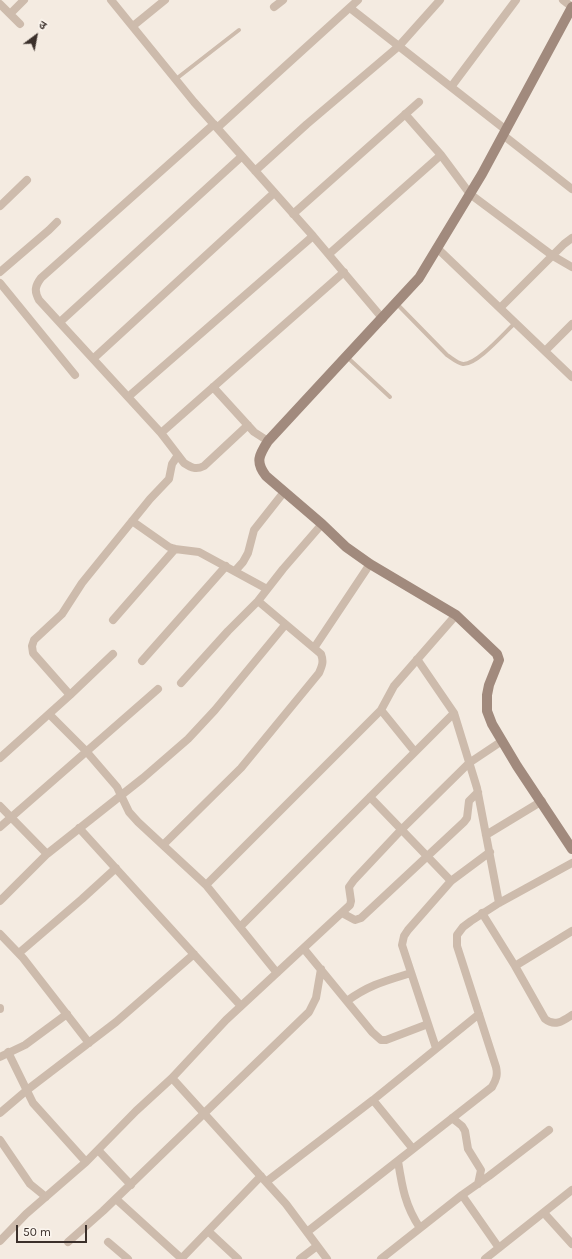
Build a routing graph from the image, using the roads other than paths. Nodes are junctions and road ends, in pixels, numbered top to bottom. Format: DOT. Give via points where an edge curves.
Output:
graph roads {
  1 [pos="24,0"];
  2 [pos="111,0"];
  3 [pos="165,0"];
  4 [pos="283,0"];
  5 [pos="358,0"];
  6 [pos="440,0"];
  7 [pos="516,0"];
  8 [pos="563,0"];
  9 [pos="0,4"];
  10 [pos="274,7"];
  11 [pos="572,7"];
  12 [pos="350,8"];
  13 [pos="10,14"];
  14 [pos="20,24"];
  15 [pos="133,26"];
  16 [pos="239,30"];
  17 [pos="399,46"];
  18 [pos="176,79"];
  19 [pos="451,86"];
  20 [pos="419,102"];
  21 [pos="405,114"];
  22 [pos="216,126"];
  23 [pos="505,132"];
  24 [pos="440,154"];
  25 [pos="241,156"];
  26 [pos="255,171"];
  27 [pos="27,180"];
  28 [pos="572,189"];
  29 [pos="274,193"];
  30 [pos="470,194"];
  31 [pos="0,206"];
  32 [pos="293,214"];
  33 [pos="57,222"];
  34 [pos="313,236"];
  35 [pos="572,238"];
  36 [pos="437,248"];
  37 [pos="329,254"];
  38 [pos="553,256"];
  39 [pos="572,267"];
  40 [pos="0,272"];
  41 [pos="344,272"];
  42 [pos="0,283"];
  43 [pos="396,304"];
  44 [pos="500,308"];
  45 [pos="383,319"];
  46 [pos="60,322"];
  47 [pos="515,322"];
  48 [pos="572,324"];
  49 [pos="545,351"];
  50 [pos="347,357"];
  51 [pos="94,358"];
  52 [pos="75,375"];
  53 [pos="572,377"];
  54 [pos="213,387"];
  55 [pos="128,397"];
  56 [pos="390,397"];
  57 [pos="248,425"];
  58 [pos="161,433"];
  59 [pos="268,442"];
  60 [pos="178,455"];
  61 [pos="284,492"];
  62 [pos="132,521"];
  63 [pos="322,524"];
  64 [pos="175,549"];
  65 [pos="370,564"];
  66 [pos="226,566"];
  67 [pos="235,571"];
  68 [pos="268,590"];
  69 [pos="258,601"];
  70 [pos="456,616"];
  71 [pos="114,620"];
  72 [pos="285,625"];
  73 [pos="314,648"];
  74 [pos="113,654"];
  75 [pos="417,659"];
  76 [pos="142,661"];
  77 [pos="181,683"];
  78 [pos="158,689"];
  79 [pos="70,695"];
  80 [pos="381,710"];
  81 [pos="454,713"];
  82 [pos="49,714"];
  83 [pos="502,741"];
  84 [pos="86,751"];
  85 [pos="415,752"];
  86 [pos="0,758"];
  87 [pos="469,763"];
  88 [pos="478,792"];
  89 [pos="121,794"];
  90 [pos="370,797"];
  91 [pos="542,802"];
  92 [pos="0,806"];
  93 [pos="11,817"];
  94 [pos="0,827"];
  95 [pos="79,828"];
  96 [pos="401,830"];
  97 [pos="486,835"];
  98 [pos="163,845"];
  99 [pos="572,849"];
  100 [pos="490,852"];
  101 [pos="47,854"];
  102 [pos="427,856"];
  103 [pos="572,863"];
  104 [pos="116,868"];
  105 [pos="451,881"];
  106 [pos="206,884"];
  107 [pos="0,901"];
  108 [pos="499,902"];
  109 [pos="342,913"];
  110 [pos="482,913"];
  111 [pos="240,927"];
  112 [pos="572,931"];
  113 [pos="0,934"];
  114 [pos="304,948"];
  115 [pos="19,953"];
  116 [pos="194,954"];
  117 [pos="515,966"];
  118 [pos="321,969"];
  119 [pos="411,973"];
  120 [pos="277,974"];
  121 [pos="347,1001"];
  122 [pos="241,1006"];
  123 [pos="67,1014"];
  124 [pos="479,1014"];
  125 [pos="572,1015"];
  126 [pos="428,1024"];
  127 [pos="89,1043"];
  128 [pos="436,1048"];
  129 [pos="8,1052"];
  130 [pos="0,1057"];
  131 [pos="172,1078"];
  132 [pos="27,1090"];
  133 [pos="373,1100"];
  134 [pos="0,1113"];
  135 [pos="204,1114"];
  136 [pos="452,1118"];
  137 [pos="549,1130"];
  138 [pos="0,1140"];
  139 [pos="413,1149"];
  140 [pos="98,1150"];
  141 [pos="398,1161"];
  142 [pos="86,1162"];
  143 [pos="263,1179"];
  144 [pos="131,1184"];
  145 [pos="478,1184"];
  146 [pos="572,1190"];
  147 [pos="462,1195"];
  148 [pos="46,1197"];
  149 [pos="116,1199"];
  150 [pos="544,1213"];
  151 [pos="420,1228"];
  152 [pos="208,1231"];
  153 [pos="307,1232"];
  154 [pos="0,1241"];
  155 [pos="68,1242"];
  156 [pos="108,1242"];
  157 [pos="572,1244"];
  158 [pos="317,1246"];
  159 [pos="499,1248"];
  160 [pos="128,1259"];
  161 [pos="181,1259"];
  162 [pos="238,1259"];
  163 [pos="300,1259"];
  164 [pos="327,1259"];
  165 [pos="381,1259"];
  166 [pos="486,1259"];
  1 -- 13 [label="street"];
  2 -- 15 [label="street"];
  3 -- 15 [label="street"];
  4 -- 10 [label="street"];
  5 -- 12 [label="street"];
  6 -- 17 [label="street"];
  7 -- 19 [label="street"];
  8 -- 11 [label="street"];
  9 -- 13 [label="street"];
  11 -- 23 [label="street"];
  12 -- 17 [label="street"];
  12 -- 22 [label="street"];
  13 -- 14 [label="street"];
  15 -- 18 [label="street"];
  16 -- 18 [label="lane"];
  17 -- 19 [label="street"];
  17 -- 26 [label="street"];
  18 -- 22 [label="street"];
  19 -- 23 [label="street"];
  20 -- 21 [label="street"];
  21 -- 24 [label="street"];
  21 -- 32 [label="street"];
  22 -- 25 [label="street"];
  22 -- 46 [label="street" via="37,283 35,294"];
  23 -- 28 [label="street"];
  23 -- 30 [label="street"];
  24 -- 30 [label="street"];
  24 -- 37 [label="street"];
  25 -- 26 [label="street"];
  25 -- 46 [label="street"];
  26 -- 29 [label="street"];
  27 -- 31 [label="street"];
  29 -- 32 [label="street"];
  29 -- 51 [label="street"];
  30 -- 36 [label="street"];
  30 -- 38 [label="street"];
  32 -- 34 [label="street"];
  33 -- 40 [label="street"];
  34 -- 37 [label="street"];
  34 -- 55 [label="street"];
  35 -- 38 [label="street"];
  36 -- 43 [label="street" via="419,278"];
  36 -- 44 [label="street"];
  37 -- 41 [label="street"];
  38 -- 39 [label="street"];
  38 -- 44 [label="street"];
  41 -- 45 [label="street"];
  41 -- 54 [label="street"];
  42 -- 52 [label="street"];
  43 -- 45 [label="street"];
  43 -- 47 [label="lane" via="447,355 463,364 479,357"];
  44 -- 47 [label="street"];
  45 -- 50 [label="street"];
  46 -- 51 [label="street"];
  47 -- 49 [label="street"];
  48 -- 49 [label="street"];
  49 -- 53 [label="street"];
  50 -- 56 [label="lane"];
  50 -- 59 [label="street"];
  51 -- 55 [label="street"];
  54 -- 57 [label="street"];
  54 -- 58 [label="street"];
  55 -- 58 [label="street"];
  57 -- 59 [label="street"];
  57 -- 60 [label="street" via="204,466 195,469 184,464"];
  58 -- 60 [label="street"];
  59 -- 61 [label="street" via="261,452 261,470"];
  60 -- 62 [label="street" via="172,464 169,479"];
  61 -- 63 [label="street"];
  61 -- 67 [label="street" via="254,530 244,562"];
  62 -- 64 [label="street"];
  62 -- 79 [label="street" via="82,583 62,614 34,640 33,653"];
  63 -- 65 [label="street" via="346,547"];
  63 -- 68 [label="street"];
  64 -- 66 [label="street" via="199,552"];
  64 -- 71 [label="street"];
  65 -- 70 [label="street"];
  65 -- 73 [label="street"];
  66 -- 67 [label="street"];
  66 -- 76 [label="street"];
  67 -- 68 [label="street"];
  68 -- 69 [label="street"];
  69 -- 72 [label="street"];
  69 -- 77 [label="street"];
  70 -- 75 [label="street"];
  70 -- 83 [label="street" via="497,654 499,660 489,685 487,711"];
  72 -- 73 [label="street"];
  72 -- 89 [label="street" via="203,725"];
  73 -- 98 [label="street" via="323,659 318,673 241,768"];
  74 -- 79 [label="street"];
  75 -- 80 [label="street" via="394,686"];
  75 -- 81 [label="street"];
  78 -- 84 [label="street"];
  79 -- 82 [label="street"];
  80 -- 85 [label="street"];
  80 -- 106 [label="street"];
  81 -- 85 [label="street"];
  81 -- 87 [label="street"];
  82 -- 84 [label="street"];
  82 -- 86 [label="street"];
  83 -- 87 [label="street"];
  83 -- 91 [label="street"];
  84 -- 89 [label="street"];
  84 -- 93 [label="street"];
  85 -- 90 [label="street"];
  87 -- 88 [label="street"];
  87 -- 96 [label="street"];
  88 -- 97 [label="street"];
  88 -- 102 [label="street" via="470,801 464,822"];
  89 -- 95 [label="street"];
  89 -- 98 [label="street" via="134,817"];
  90 -- 96 [label="street"];
  90 -- 111 [label="street"];
  91 -- 97 [label="street"];
  91 -- 99 [label="street"];
  92 -- 93 [label="street"];
  93 -- 94 [label="street"];
  93 -- 101 [label="street"];
  95 -- 101 [label="street"];
  95 -- 104 [label="street"];
  96 -- 102 [label="street"];
  96 -- 109 [label="street" via="350,885 350,905"];
  97 -- 100 [label="street"];
  98 -- 106 [label="street"];
  100 -- 105 [label="street"];
  100 -- 108 [label="street"];
  101 -- 107 [label="street"];
  102 -- 105 [label="street"];
  102 -- 109 [label="street" via="361,918 355,920"];
  103 -- 108 [label="street"];
  104 -- 115 [label="street"];
  104 -- 116 [label="street"];
  105 -- 119 [label="street" via="404,936 402,945"];
  106 -- 111 [label="street"];
  108 -- 110 [label="street"];
  109 -- 114 [label="street"];
  110 -- 117 [label="street"];
  110 -- 124 [label="street" via="463,927 457,935 457,946"];
  111 -- 120 [label="street"];
  112 -- 117 [label="street"];
  113 -- 115 [label="street"];
  114 -- 118 [label="street"];
  114 -- 120 [label="street"];
  115 -- 123 [label="street"];
  116 -- 122 [label="street"];
  116 -- 127 [label="street"];
  117 -- 125 [label="street" via="550,1023 555,1024"];
  118 -- 121 [label="street"];
  118 -- 135 [label="street" via="316,998 309,1012"];
  119 -- 121 [label="street" via="371,986"];
  119 -- 126 [label="street"];
  120 -- 122 [label="street"];
  121 -- 126 [label="street" via="381,1040"];
  122 -- 131 [label="street"];
  123 -- 127 [label="street"];
  123 -- 129 [label="street" via="25,1045"];
  124 -- 128 [label="street"];
  124 -- 136 [label="street" via="496,1067 496,1080 492,1087"];
  126 -- 128 [label="street"];
  127 -- 132 [label="street"];
  128 -- 133 [label="street"];
  129 -- 130 [label="street"];
  129 -- 132 [label="street"];
  131 -- 135 [label="street"];
  131 -- 140 [label="street"];
  132 -- 134 [label="street"];
  132 -- 142 [label="street" via="33,1103"];
  133 -- 139 [label="street"];
  133 -- 143 [label="street"];
  135 -- 143 [label="street"];
  135 -- 144 [label="street"];
  136 -- 139 [label="street"];
  136 -- 145 [label="street" via="465,1131 468,1149 481,1170"];
  137 -- 145 [label="street"];
  138 -- 148 [label="street" via="30,1184"];
  139 -- 141 [label="street"];
  140 -- 142 [label="street"];
  140 -- 144 [label="street"];
  141 -- 151 [label="street" via="406,1202"];
  141 -- 153 [label="street"];
  142 -- 148 [label="street"];
  143 -- 152 [label="street"];
  143 -- 153 [label="street"];
  144 -- 149 [label="street"];
  145 -- 147 [label="street"];
  146 -- 150 [label="street"];
  147 -- 151 [label="street"];
  147 -- 159 [label="street"];
  148 -- 154 [label="street"];
  149 -- 155 [label="street"];
  149 -- 161 [label="street"];
  150 -- 157 [label="street"];
  150 -- 159 [label="street"];
  151 -- 165 [label="street"];
  152 -- 161 [label="street"];
  152 -- 162 [label="street"];
  153 -- 158 [label="street"];
  156 -- 160 [label="street"];
  158 -- 163 [label="street"];
  158 -- 164 [label="street"];
  159 -- 166 [label="street"];
}
